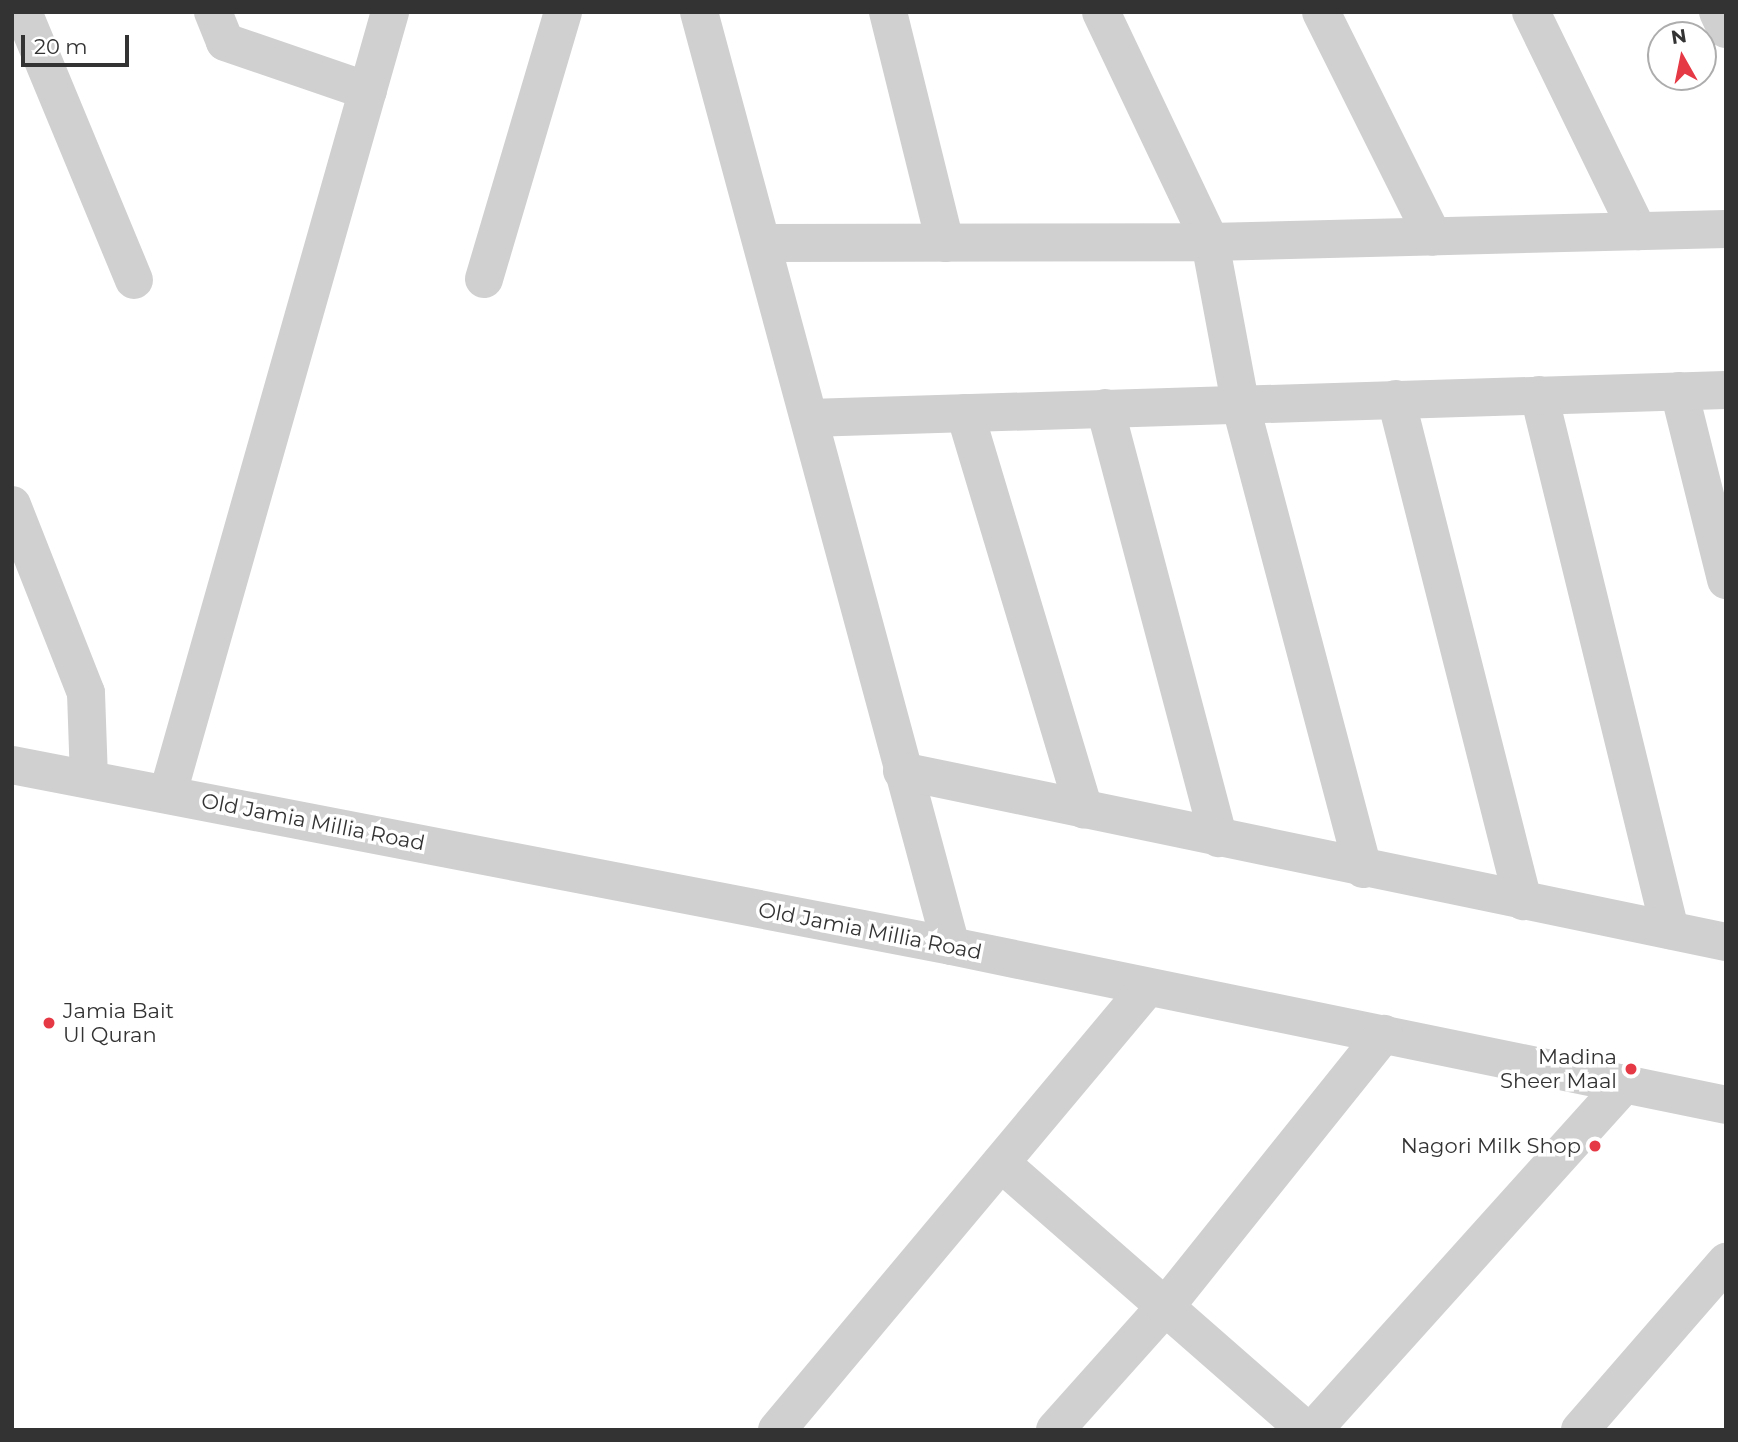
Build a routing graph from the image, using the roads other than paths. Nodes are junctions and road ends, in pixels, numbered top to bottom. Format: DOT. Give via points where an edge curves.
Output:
graph roads {
  1 [pos="23,12"];
  2 [pos="213,12"];
  3 [pos="390,12"];
  4 [pos="563,12"];
  5 [pos="699,12"];
  6 [pos="888,12"];
  7 [pos="1101,12"];
  8 [pos="1321,12"];
  9 [pos="1531,12"];
  10 [pos="1718,12"];
  11 [pos="1726,29"];
  12 [pos="368,91"];
  13 [pos="1726,229"];
  14 [pos="1638,231"];
  15 [pos="1433,237"];
  16 [pos="1210,242"];
  17 [pos="765,243"];
  18 [pos="945,243"];
  19 [pos="484,279"];
  20 [pos="134,280"];
  21 [pos="1726,390"];
  22 [pos="1679,391"];
  23 [pos="1539,395"];
  24 [pos="1396,399"];
  25 [pos="1240,403"];
  26 [pos="1105,408"];
  27 [pos="965,413"];
  28 [pos="809,418"];
  29 [pos="12,505"];
  30 [pos="1726,580"];
  31 [pos="13,766"];
  32 [pos="902,771"];
  33 [pos="89,779"];
  34 [pos="168,793"];
  35 [pos="1084,810"];
  36 [pos="1219,838"];
  37 [pos="1363,869"];
  38 [pos="1523,901"];
  39 [pos="1670,930"];
  40 [pos="1726,942"];
  41 [pos="951,946"];
  42 [pos="1147,988"];
  43 [pos="1384,1034"];
  44 [pos="1625,1083"];
  45 [pos="1726,1105"];
  46 [pos="1001,1163"];
  47 [pos="1726,1262"];
  48 [pos="1165,1307"];
  49 [pos="778,1430"];
  50 [pos="1055,1430"];
  51 [pos="1306,1430"];
  52 [pos="1313,1430"];
  53 [pos="1580,1430"];
  1 -- 20 [label="street"];
  2 -- 12 [label="street" via="225,42"];
  3 -- 12 [label="street"];
  4 -- 19 [label="street"];
  5 -- 17 [label="street"];
  6 -- 18 [label="street"];
  7 -- 16 [label="street"];
  8 -- 15 [label="street"];
  9 -- 14 [label="street"];
  10 -- 11 [label="street"];
  12 -- 34 [label="street"];
  13 -- 14 [label="street"];
  14 -- 15 [label="street"];
  15 -- 16 [label="street"];
  16 -- 18 [label="street"];
  16 -- 25 [label="street"];
  17 -- 18 [label="street"];
  17 -- 28 [label="street"];
  21 -- 22 [label="street"];
  22 -- 23 [label="street"];
  22 -- 30 [label="street"];
  23 -- 24 [label="street"];
  23 -- 39 [label="street"];
  24 -- 25 [label="street"];
  24 -- 38 [label="street"];
  25 -- 26 [label="street"];
  25 -- 37 [label="street"];
  26 -- 27 [label="street"];
  26 -- 36 [label="street"];
  27 -- 28 [label="street"];
  27 -- 35 [label="street"];
  28 -- 32 [label="street"];
  29 -- 33 [label="street" via="86,694"];
  31 -- 33 [label="street, Old Jamia Millia Road"];
  32 -- 35 [label="street"];
  32 -- 41 [label="street"];
  33 -- 34 [label="street, Old Jamia Millia Road"];
  34 -- 41 [label="street, Old Jamia Millia Road"];
  35 -- 36 [label="street"];
  36 -- 37 [label="street"];
  37 -- 38 [label="street"];
  38 -- 39 [label="street"];
  39 -- 40 [label="street"];
  41 -- 42 [label="street, Old Jamia Millia Road"];
  42 -- 43 [label="street, Old Jamia Millia Road"];
  42 -- 46 [label="street"];
  43 -- 44 [label="street, Old Jamia Millia Road"];
  43 -- 48 [label="street"];
  44 -- 45 [label="street, Old Jamia Millia Road"];
  44 -- 52 [label="street"];
  46 -- 48 [label="street"];
  46 -- 49 [label="street"];
  47 -- 53 [label="street"];
  48 -- 50 [label="street"];
  48 -- 51 [label="street"];
}
